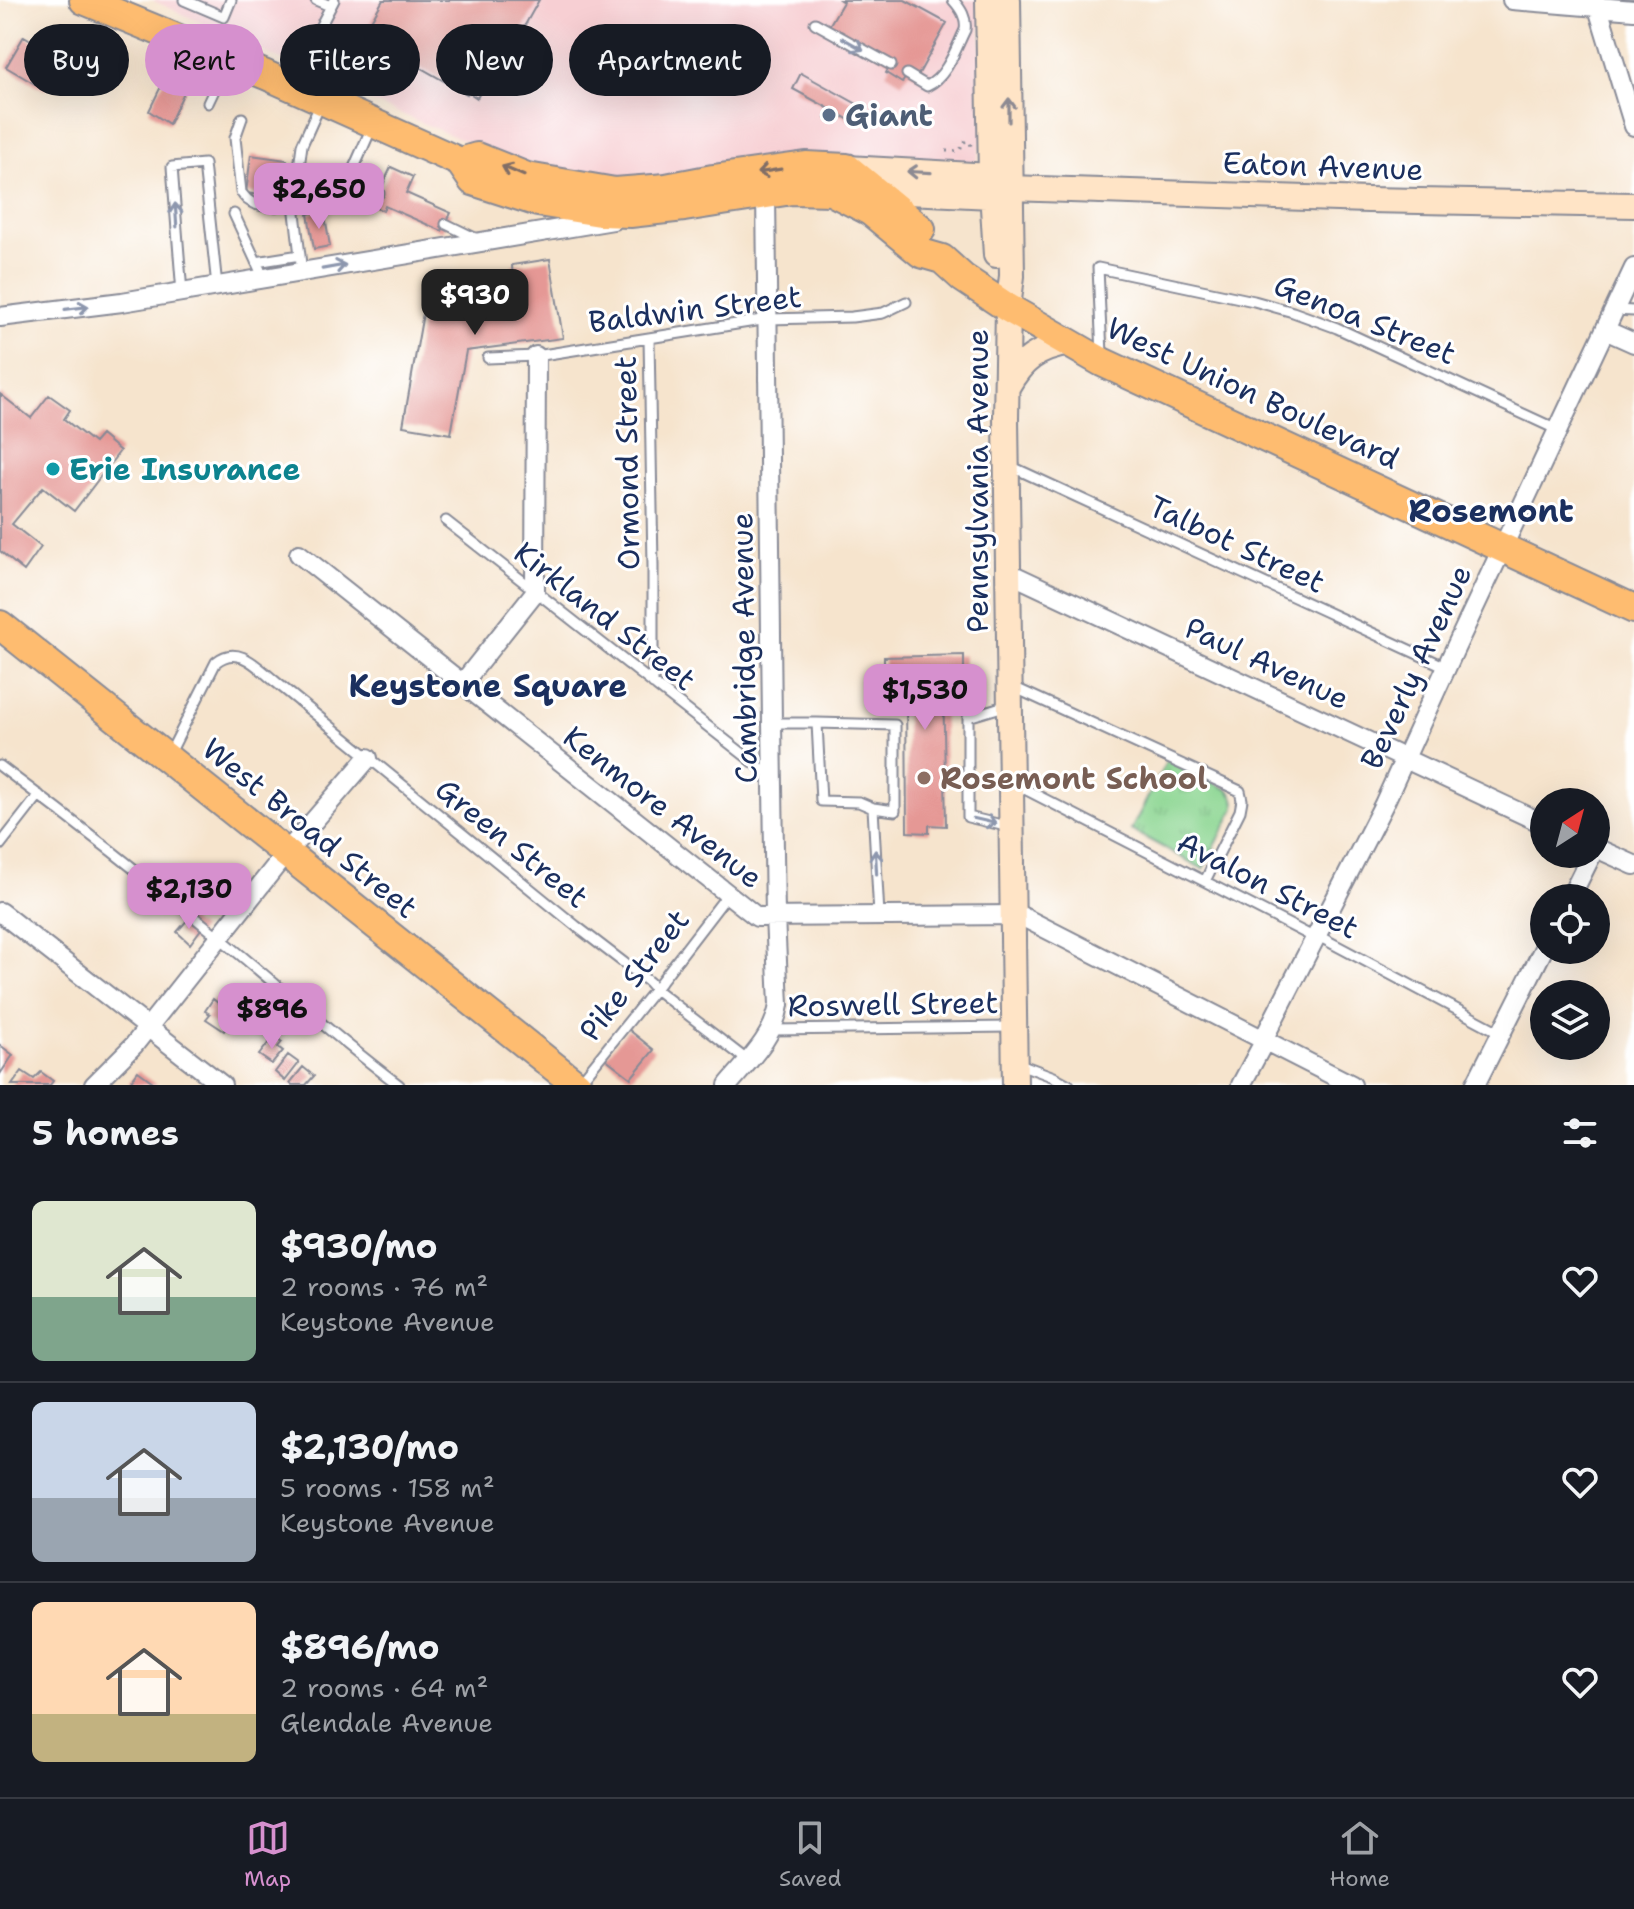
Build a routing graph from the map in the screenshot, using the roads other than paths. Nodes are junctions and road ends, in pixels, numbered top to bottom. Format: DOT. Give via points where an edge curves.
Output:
graph roads {
  1 [pos="84,0"];
  2 [pos="184,0"];
  3 [pos="231,0"];
  4 [pos="316,0"];
  5 [pos="953,0"];
  6 [pos="988,0"];
  7 [pos="1008,0"];
  8 [pos="1512,0"];
  9 [pos="332,3"];
  10 [pos="1594,5"];
  11 [pos="1634,10"];
  12 [pos="815,23"];
  13 [pos="321,24"];
  14 [pos="145,25"];
  15 [pos="891,65"];
  16 [pos="907,74"];
  17 [pos="211,96"];
  18 [pos="313,96"];
  19 [pos="322,100"];
  20 [pos="208,103"];
  21 [pos="242,118"];
  22 [pos="374,124"];
  23 [pos="1634,126"];
  24 [pos="301,154"];
  25 [pos="460,162"];
  26 [pos="847,168"];
  27 [pos="998,187"];
  28 [pos="875,189"];
  29 [pos="831,191"];
  30 [pos="379,193"];
  31 [pos="766,193"];
  32 [pos="1634,205"];
  33 [pos="630,213"];
  34 [pos="234,214"];
  35 [pos="446,224"];
  36 [pos="483,241"];
  37 [pos="942,259"];
  38 [pos="301,264"];
  39 [pos="1634,268"];
  40 [pos="258,271"];
  41 [pos="217,287"];
  42 [pos="182,293"];
  43 [pos="906,302"];
  44 [pos="1008,308"];
  45 [pos="1614,310"];
  46 [pos="1634,311"];
  47 [pos="0,317"];
  48 [pos="768,319"];
  49 [pos="1605,330"];
  50 [pos="649,338"];
  51 [pos="1070,343"];
  52 [pos="1634,343"];
  53 [pos="536,356"];
  54 [pos="488,358"];
  55 [pos="1102,362"];
  56 [pos="1007,387"];
  57 [pos="1558,430"];
  58 [pos="1007,465"];
  59 [pos="446,521"];
  60 [pos="1503,547"];
  61 [pos="299,554"];
  62 [pos="1009,573"];
  63 [pos="535,592"];
  64 [pos="1634,609"];
  65 [pos="4,638"];
  66 [pos="1446,667"];
  67 [pos="462,684"];
  68 [pos="653,684"];
  69 [pos="1011,695"];
  70 [pos="772,723"];
  71 [pos="817,723"];
  72 [pos="167,758"];
  73 [pos="368,758"];
  74 [pos="1405,758"];
  75 [pos="0,766"];
  76 [pos="774,778"];
  77 [pos="1012,782"];
  78 [pos="39,795"];
  79 [pos="873,808"];
  80 [pos="1530,817"];
  81 [pos="1012,828"];
  82 [pos="0,845"];
  83 [pos="286,853"];
  84 [pos="1610,854"];
  85 [pos="1634,865"];
  86 [pos="1205,881"];
  87 [pos="728,894"];
  88 [pos="0,912"];
  89 [pos="1013,914"];
  90 [pos="879,915"];
  91 [pos="775,916"];
  92 [pos="220,937"];
  93 [pos="1315,938"];
  94 [pos="1536,964"];
  95 [pos="655,989"];
  96 [pos="1015,1027"];
  97 [pos="148,1028"];
  98 [pos="772,1030"];
  99 [pos="1501,1033"];
  100 [pos="1265,1040"];
  101 [pos="1015,1074"];
  102 [pos="739,1077"];
  103 [pos="94,1085"];
  104 [pos="222,1085"];
  105 [pos="399,1085"];
  106 [pos="577,1085"];
  107 [pos="1069,1085"];
  108 [pos="1241,1085"];
  109 [pos="1352,1085"];
  110 [pos="1475,1085"];
  1 -- 14 [label="main road, West Union Boulevard"];
  2 -- 3 [label="lane" via="224,17"];
  4 -- 9 [label="lane"];
  5 -- 16 [label="lane" via="966,24 944,70 927,86"];
  6 -- 27 [label="street, Pennsylvania Avenue"];
  27 -- 7 [label="street, Pennsylvania Avenue, one-way"];
  8 -- 10 [label="street"];
  9 -- 13 [label="lane"];
  10 -- 11 [label="street"];
  10 -- 23 [label="street"];
  12 -- 15 [label="lane, one-way"];
  17 -- 20 [label="lane"];
  18 -- 19 [label="main road, West Union Boulevard"];
  19 -- 22 [label="main road, West Union Boulevard"];
  19 -- 24 [label="lane"];
  21 -- 24 [label="lane" via="235,138 241,192 254,204 285,203"];
  22 -- 25 [label="main road, West Union Boulevard"];
  22 -- 30 [label="lane" via="349,179"];
  24 -- 38 [label="lane" via="294,204"];
  26 -- 25 [label="main road, West Union Boulevard, one-way" via="806,166 615,192 527,177 477,157"];
  25 -- 33 [label="main road, West Union Boulevard" via="473,181 538,202"];
  27 -- 26 [label="street, Eaton Avenue, one-way"];
  26 -- 28 [label="main road, West Union Boulevard"];
  27 -- 28 [label="street, Eaton Avenue"];
  27 -- 32 [label="street, Eaton Avenue"];
  27 -- 44 [label="street, Pennsylvania Avenue" via="1012,276"];
  28 -- 29 [label="street, Eaton Avenue"];
  28 -- 37 [label="main road, West Union Boulevard" via="936,242"];
  29 -- 31 [label="main road, West Union Boulevard"];
  29 -- 37 [label="main road, West Union Boulevard" via="870,211 921,253"];
  31 -- 33 [label="main road, West Union Boulevard"];
  31 -- 48 [label="street, Cambridge Avenue"];
  33 -- 36 [label="street" via="593,225"];
  34 -- 40 [label="lane"];
  35 -- 36 [label="lane"];
  38 -- 36 [label="street, one-way"];
  37 -- 44 [label="main road, West Union Boulevard"];
  38 -- 40 [label="street"];
  39 -- 45 [label="street, Beverly Avenue"];
  40 -- 41 [label="street"];
  41 -- 42 [label="street"];
  42 -- 41 [label="lane, one-way" via="172,167 204,164"];
  47 -- 42 [label="street, one-way"];
  43 -- 48 [label="lane, Baldwin Street" via="867,315"];
  44 -- 51 [label="main road, West Union Boulevard"];
  44 -- 56 [label="street, Pennsylvania Avenue"];
  45 -- 46 [label="lane"];
  45 -- 49 [label="street, Beverly Avenue"];
  48 -- 50 [label="lane, Baldwin Street"];
  48 -- 70 [label="street, Cambridge Avenue"];
  49 -- 52 [label="street"];
  49 -- 57 [label="street, Beverly Avenue"];
  50 -- 53 [label="lane, Baldwin Street"];
  50 -- 68 [label="lane, Ormond Street"];
  51 -- 55 [label="main road, West Union Boulevard"];
  51 -- 56 [label="street" via="1027,359"];
  53 -- 54 [label="lane, Baldwin Street"];
  53 -- 63 [label="street"];
  55 -- 57 [label="lane, Genoa Street" via="1098,268 1293,312"];
  55 -- 60 [label="main road, West Union Boulevard"];
  56 -- 58 [label="street, Pennsylvania Avenue"];
  57 -- 60 [label="street, Beverly Avenue"];
  58 -- 62 [label="street, Pennsylvania Avenue"];
  58 -- 66 [label="lane, Talbot Street"];
  59 -- 63 [label="lane, Kirkland Street"];
  60 -- 64 [label="main road, West Union Boulevard"];
  60 -- 66 [label="street, Beverly Avenue"];
  61 -- 67 [label="street, Kenmore Avenue"];
  62 -- 69 [label="street, Pennsylvania Avenue"];
  62 -- 74 [label="street, Paul Avenue"];
  63 -- 67 [label="street"];
  63 -- 68 [label="lane, Kirkland Street"];
  65 -- 72 [label="main road, West Broad Street"];
  66 -- 74 [label="street, Beverly Avenue"];
  67 -- 87 [label="street, Kenmore Avenue"];
  68 -- 76 [label="lane, Kirkland Street"];
  69 -- 77 [label="street, Pennsylvania Avenue"];
  69 -- 81 [label="lane, one-way" via="968,717 968,817"];
  69 -- 86 [label="lane" via="1240,791 1240,811"];
  70 -- 71 [label="lane"];
  70 -- 76 [label="street, Cambridge Avenue"];
  71 -- 79 [label="lane" via="821,801 859,802"];
  71 -- 79 [label="lane" via="895,725 895,811"];
  72 -- 73 [label="lane, Green Street" via="216,662 231,654 247,660"];
  72 -- 83 [label="main road, West Broad Street"];
  73 -- 83 [label="street"];
  73 -- 95 [label="lane, Green Street"];
  74 -- 80 [label="street, Paul Avenue"];
  74 -- 93 [label="street, Beverly Avenue"];
  75 -- 78 [label="lane"];
  76 -- 91 [label="street, Cambridge Avenue"];
  77 -- 81 [label="street, Pennsylvania Avenue"];
  77 -- 86 [label="lane, Avalon Street"];
  78 -- 82 [label="lane"];
  78 -- 92 [label="lane"];
  90 -- 79 [label="lane, one-way"];
  81 -- 89 [label="street, Pennsylvania Avenue"];
  83 -- 92 [label="street"];
  83 -- 106 [label="main road, West Broad Street"];
  84 -- 85 [label="street"];
  86 -- 93 [label="lane, Avalon Street"];
  87 -- 91 [label="street, Kenmore Avenue" via="757,917"];
  87 -- 95 [label="lane, Pike Street"];
  88 -- 97 [label="street"];
  89 -- 90 [label="street, Kenmore Avenue"];
  89 -- 96 [label="street, Pennsylvania Avenue"];
  89 -- 100 [label="street, Kenmore Avenue"];
  90 -- 91 [label="street, Kenmore Avenue"];
  91 -- 98 [label="street, Cambridge Avenue" via="779,1005"];
  92 -- 97 [label="street"];
  92 -- 105 [label="lane"];
  93 -- 99 [label="lane, Avalon Street"];
  93 -- 100 [label="street, Beverly Avenue"];
  94 -- 99 [label="street"];
  95 -- 102 [label="lane, Green Street"];
  95 -- 106 [label="lane, Pike Street"];
  96 -- 98 [label="lane, Roswell Street"];
  96 -- 101 [label="street, Pennsylvania Avenue"];
  97 -- 103 [label="street"];
  97 -- 104 [label="street"];
  98 -- 102 [label="street, Cambridge Avenue"];
  99 -- 110 [label="street"];
  100 -- 108 [label="street, Beverly Avenue"];
  100 -- 109 [label="street, Kenmore Avenue"];
  101 -- 107 [label="lane" via="1054,1077"];
}
